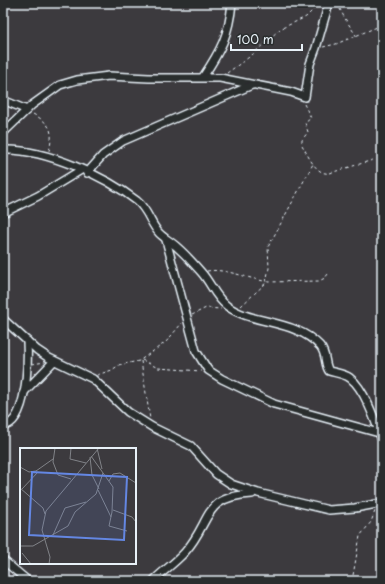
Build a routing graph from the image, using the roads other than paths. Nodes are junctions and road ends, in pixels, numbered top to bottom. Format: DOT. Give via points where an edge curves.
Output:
graph roads {
  1 [pos="232,3"];
  2 [pos="329,3"];
  3 [pos="203,77"];
  4 [pos="252,85"];
  5 [pos="3,100"];
  6 [pos="26,110"];
  7 [pos="3,133"];
  8 [pos="3,150"];
  9 [pos="84,171"];
  10 [pos="3,213"];
  11 [pos="166,240"];
  12 [pos="3,319"];
  13 [pos="27,341"];
  14 [pos="54,362"];
  15 [pos="24,392"];
  16 [pos="3,426"];
  17 [pos="381,437"];
  18 [pos="258,493"];
  19 [pos="379,504"];
  20 [pos="3,560"];
  21 [pos="28,581"];
  22 [pos="152,581"];
  1 -- 3 [label="street" via="226,36 220,51"];
  2 -- 4 [label="street" via="310,64 306,96"];
  3 -- 4 [label="street"];
  3 -- 6 [label="street" via="149,78 123,75 77,80 60,85"];
  4 -- 9 [label="street" via="123,141"];
  5 -- 6 [label="street"];
  6 -- 7 [label="street"];
  8 -- 9 [label="street" via="21,150"];
  9 -- 10 [label="street"];
  9 -- 11 [label="street" via="115,186 138,202"];
  11 -- 17 [label="street" via="180,249 201,272 215,294 228,306 304,333 320,346 326,355 329,371 349,378 355,384"];
  11 -- 17 [label="street" via="199,358 208,370 274,404"];
  12 -- 13 [label="street"];
  13 -- 14 [label="street"];
  13 -- 15 [label="street" via="28,365"];
  14 -- 15 [label="street"];
  14 -- 18 [label="street" via="93,379 128,412 191,446 226,482"];
  15 -- 16 [label="street" via="14,419"];
  18 -- 19 [label="street" via="329,510"];
  18 -- 22 [label="street" via="231,496 216,503 185,552"];
  20 -- 21 [label="street"];
}
